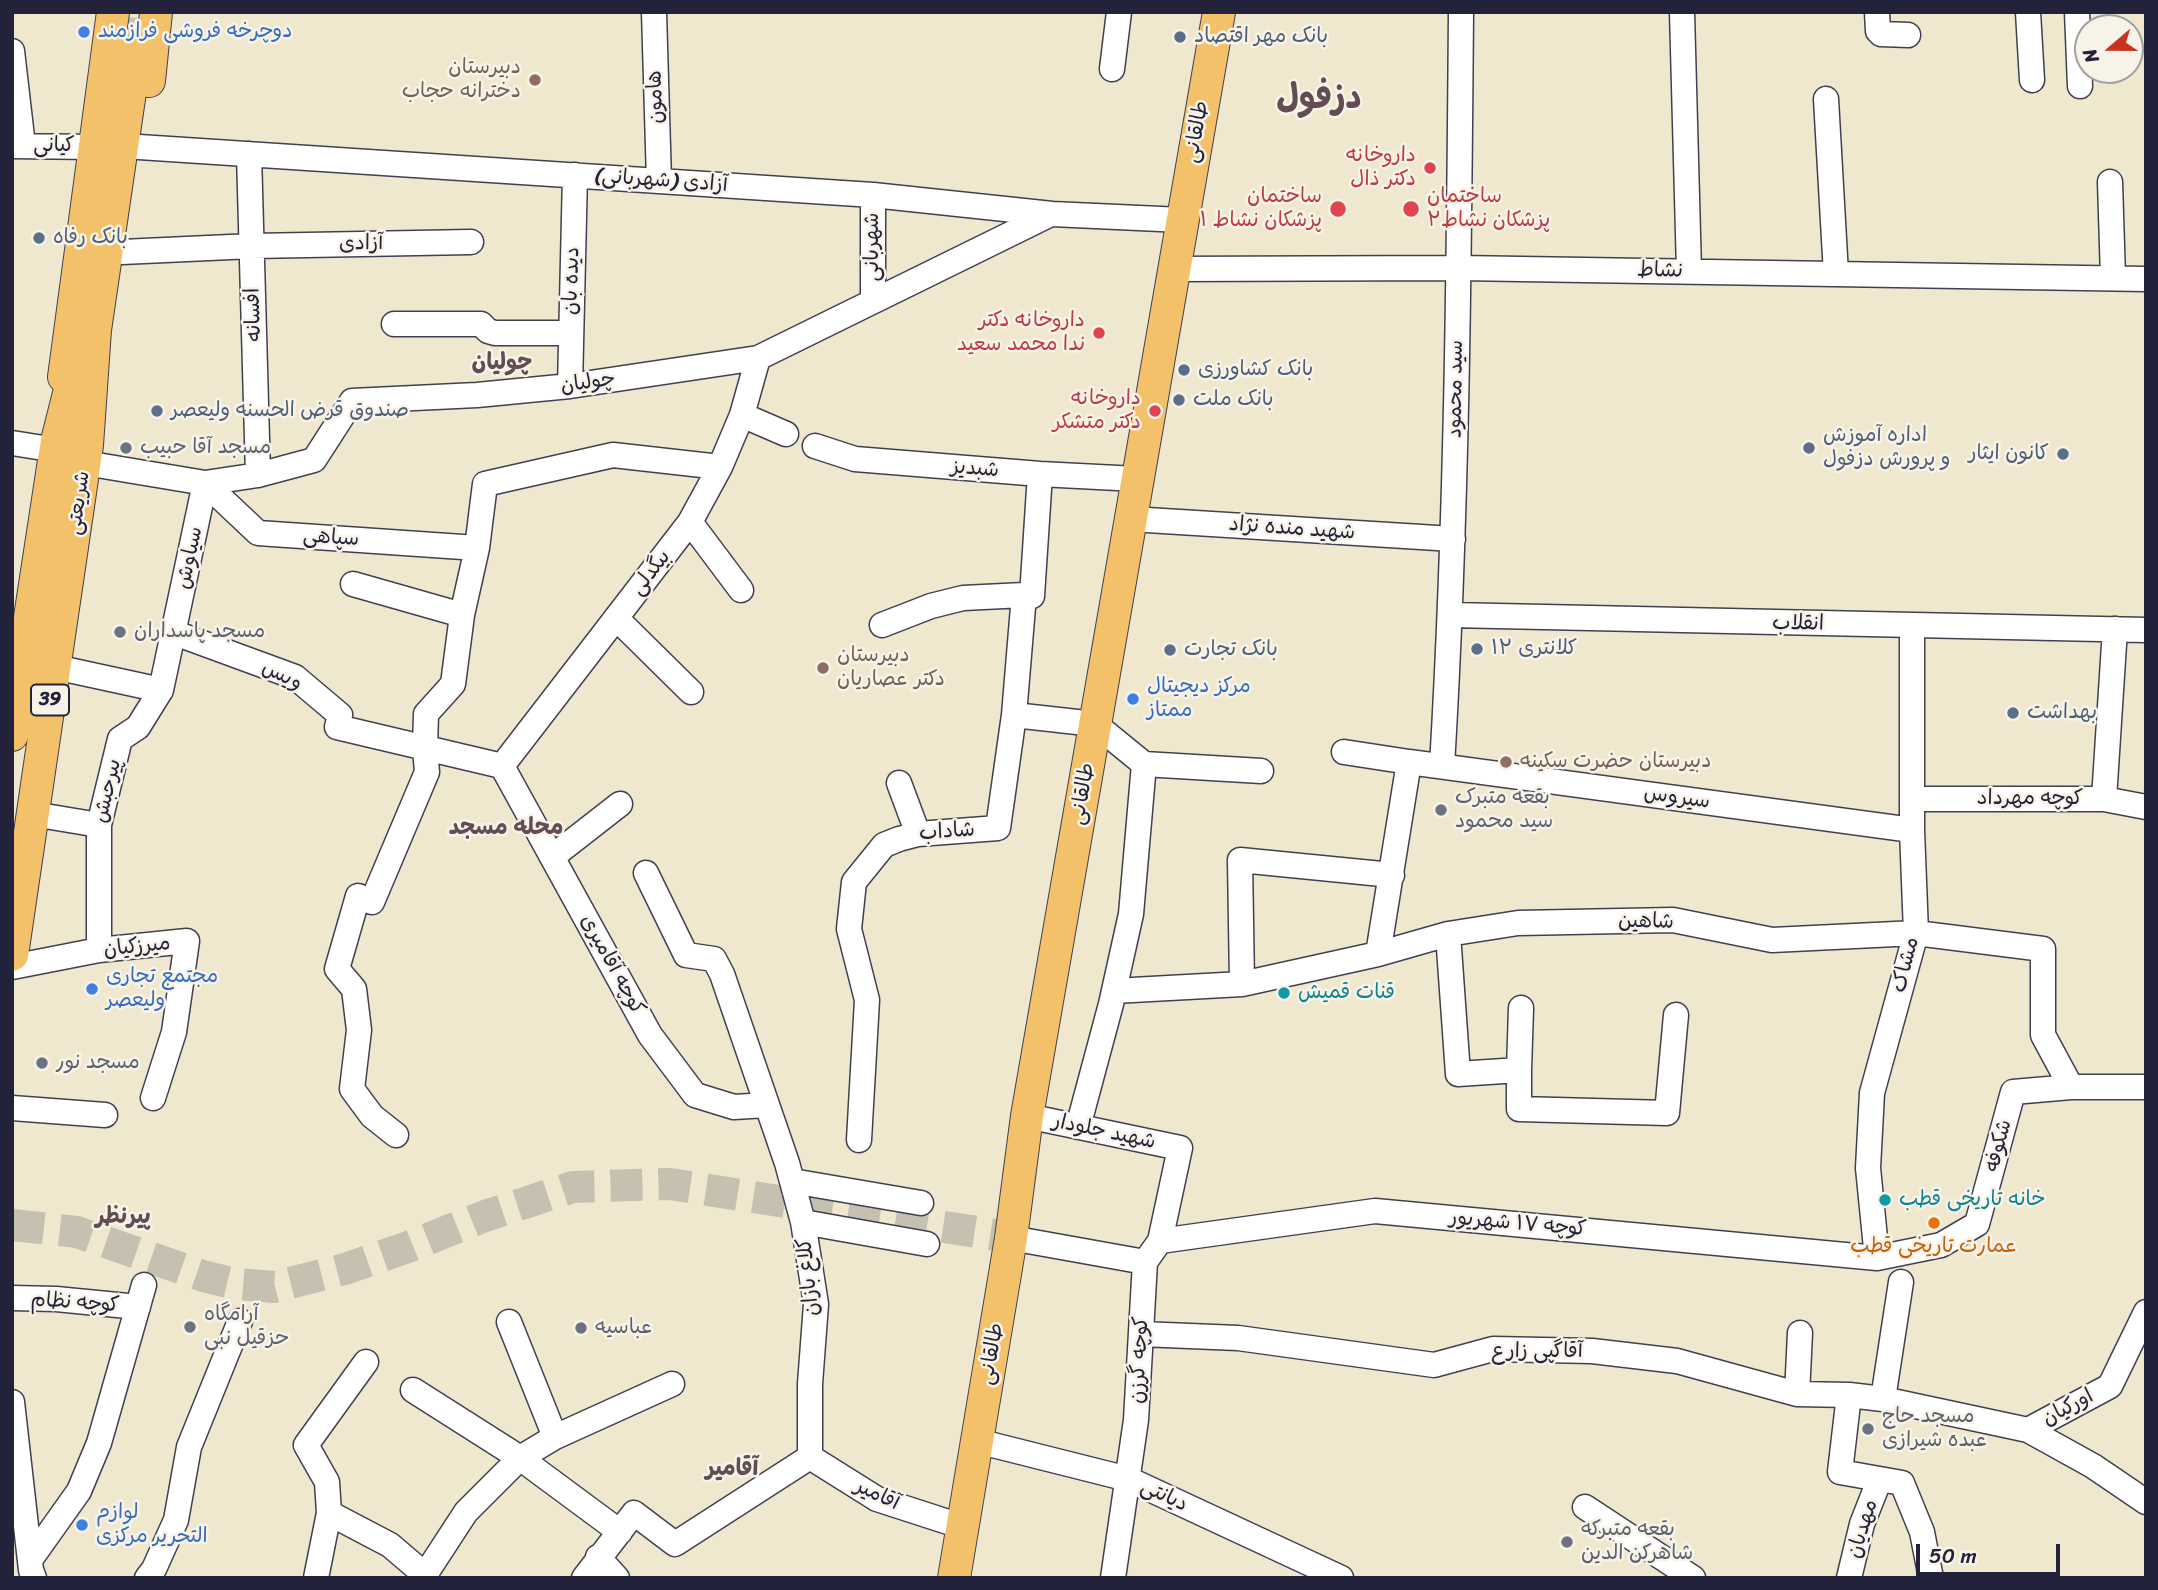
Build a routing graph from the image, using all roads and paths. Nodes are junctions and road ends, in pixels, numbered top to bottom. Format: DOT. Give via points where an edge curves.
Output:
graph roads {
  1 [pos="156,12"];
  2 [pos="654,12"];
  3 [pos="1119,12"];
  4 [pos="1219,12"];
  5 [pos="1461,12"];
  6 [pos="1682,12"];
  7 [pos="1877,12"];
  8 [pos="2028,12"];
  9 [pos="2077,12"];
  10 [pos="1908,35"];
  11 [pos="128,40"];
  12 [pos="12,51"];
  13 [pos="1112,69"];
  14 [pos="2032,80"];
  15 [pos="2080,86"];
  16 [pos="1826,99"];
  17 [pos="18,146"];
  18 [pos="96,147"];
  19 [pos="139,147"];
  20 [pos="249,154"];
  21 [pos="575,175"];
  22 [pos="659,181"];
  23 [pos="2109,182"];
  24 [pos="873,195"];
  25 [pos="1052,214"];
  26 [pos="1182,220"];
  27 [pos="471,242"];
  28 [pos="252,246"];
  29 [pos="122,252"];
  30 [pos="1173,268"];
  31 [pos="1460,268"];
  32 [pos="1689,271"];
  33 [pos="1836,274"];
  34 [pos="2113,278"];
  35 [pos="2146,279"];
  36 [pos="873,300"];
  37 [pos="394,324"];
  38 [pos="571,333"];
  39 [pos="758,358"];
  40 [pos="570,386"];
  41 [pos="742,415"];
  42 [pos="786,434"];
  43 [pos="12,443"];
  44 [pos="815,446"];
  45 [pos="71,450"];
  46 [pos="720,467"];
  47 [pos="1040,474"];
  48 [pos="258,475"];
  49 [pos="1137,479"];
  50 [pos="205,483"];
  51 [pos="1131,519"];
  52 [pos="690,522"];
  53 [pos="1453,539"];
  54 [pos="477,548"];
  55 [pos="354,584"];
  56 [pos="741,590"];
  57 [pos="1024,595"];
  58 [pos="462,615"];
  59 [pos="1451,615"];
  60 [pos="616,618"];
  61 [pos="21,620"];
  62 [pos="882,625"];
  63 [pos="1912,626"];
  64 [pos="2115,629"];
  65 [pos="2146,630"];
  66 [pos="175,633"];
  67 [pos="55,667"];
  68 [pos="161,690"];
  69 [pos="691,692"];
  70 [pos="1014,715"];
  71 [pos="1095,724"];
  72 [pos="13,726"];
  73 [pos="425,749"];
  74 [pos="1344,752"];
  75 [pos="1409,762"];
  76 [pos="1144,764"];
  77 [pos="502,766"];
  78 [pos="1442,766"];
  79 [pos="1261,771"];
  80 [pos="899,783"];
  81 [pos="1913,799"];
  82 [pos="2104,799"];
  83 [pos="620,804"];
  84 [pos="2146,807"];
  85 [pos="33,814"];
  86 [pos="99,825"];
  87 [pos="1912,830"];
  88 [pos="918,834"];
  89 [pos="552,857"];
  90 [pos="646,873"];
  91 [pos="1392,875"];
  92 [pos="1916,933"];
  93 [pos="1448,934"];
  94 [pos="99,950"];
  95 [pos="1378,954"];
  96 [pos="12,955"];
  97 [pos="12,967"];
  98 [pos="1242,985"];
  99 [pos="1114,991"];
  100 [pos="1521,1008"];
  101 [pos="1676,1015"];
  102 [pos="1519,1070"];
  103 [pos="2071,1087"];
  104 [pos="2146,1087"];
  105 [pos="153,1098"];
  106 [pos="767,1105"];
  107 [pos="12,1108"];
  108 [pos="106,1115"];
  109 [pos="1027,1116"];
  110 [pos="1078,1127"];
  111 [pos="396,1135"];
  112 [pos="859,1140"];
  113 [pos="1180,1148"];
  114 [pos="792,1181"];
  115 [pos="921,1203"];
  116 [pos="803,1222"];
  117 [pos="1004,1237"];
  118 [pos="1160,1241"];
  119 [pos="927,1244"];
  120 [pos="1877,1258"];
  121 [pos="1146,1262"];
  122 [pos="1901,1282"];
  123 [pos="12,1298"];
  124 [pos="2146,1311"];
  125 [pos="240,1321"];
  126 [pos="509,1322"];
  127 [pos="1800,1333"];
  128 [pos="1141,1334"];
  129 [pos="366,1362"];
  130 [pos="672,1384"];
  131 [pos="413,1390"];
  132 [pos="1797,1394"];
  133 [pos="1849,1395"];
  134 [pos="1883,1399"];
  135 [pos="12,1402"];
  136 [pos="2028,1430"];
  137 [pos="14,1435"];
  138 [pos="555,1437"];
  139 [pos="977,1441"];
  140 [pos="810,1457"];
  141 [pos="520,1458"];
  142 [pos="1128,1479"];
  143 [pos="1879,1481"];
  144 [pos="2146,1502"];
  145 [pos="1585,1507"];
  146 [pos="329,1513"];
  147 [pos="948,1522"];
  148 [pos="620,1532"];
  149 [pos="598,1557"];
  150 [pos="27,1570"];
  151 [pos="423,1576"];
  152 [pos="147,1578"];
  153 [pos="316,1578"];
  154 [pos="584,1578"];
  155 [pos="617,1578"];
  156 [pos="939,1578"];
  157 [pos="954,1578"];
  158 [pos="1113,1578"];
  159 [pos="1341,1578"];
  160 [pos="1693,1578"];
  161 [pos="1849,1578"];
  162 [pos="1931,1578"];
  1 -- 11 [label="main road"];
  2 -- 22 [label="street, هامون"];
  3 -- 13 [label="street"];
  4 -- 26 [label="main road, طالقانی"];
  5 -- 31 [label="street, سید محمود"];
  6 -- 32 [label="street"];
  7 -- 10 [label="street" via="1881,34"];
  8 -- 14 [label="street"];
  9 -- 15 [label="street"];
  11 -- 18 [label="main road"];
  11 -- 19 [label="main road"];
  11 -- 45 [label="main road, شریعتی / 39"];
  12 -- 17 [label="street"];
  16 -- 33 [label="street"];
  17 -- 18 [label="street, کیانی"];
  18 -- 45 [label="main road" via="70,326"];
  19 -- 20 [label="street, آزادی (شهربانی)"];
  19 -- 29 [label="main road"];
  20 -- 21 [label="street, آزادی (شهربانی)"];
  20 -- 28 [label="street, افسانه"];
  21 -- 22 [label="street, آزادی (شهربانی)"];
  21 -- 38 [label="street, دیده بان"];
  22 -- 24 [label="street, آزادی (شهربانی)"];
  23 -- 34 [label="street"];
  24 -- 25 [label="street, آزادی (شهربانی)"];
  24 -- 36 [label="street, شهربانی"];
  25 -- 26 [label="street, آزادی (شهربانی)"];
  25 -- 36 [label="street, چولیان"];
  26 -- 30 [label="main road, طالقانی"];
  27 -- 28 [label="street, آزادی"];
  28 -- 29 [label="street, آزادی"];
  28 -- 48 [label="street, افسانه"];
  29 -- 45 [label="main road"];
  30 -- 31 [label="street, نشاط"];
  30 -- 49 [label="main road, طالقانی"];
  31 -- 32 [label="street, نشاط"];
  31 -- 53 [label="street, سید محمود"];
  32 -- 33 [label="street, نشاط"];
  33 -- 34 [label="street, نشاط"];
  34 -- 35 [label="street, نشاط"];
  36 -- 39 [label="street, چولیان"];
  37 -- 38 [label="street" via="481,324 495,333"];
  38 -- 40 [label="street, دیده بان"];
  39 -- 40 [label="street, چولیان"];
  39 -- 41 [label="street, بیگدلی"];
  40 -- 48 [label="street, چولیان" via="352,401 314,460"];
  41 -- 42 [label="street"];
  41 -- 46 [label="street, بیگدلی"];
  43 -- 45 [label="street, چولیان"];
  44 -- 47 [label="street, شبدیز" via="855,459"];
  45 -- 50 [label="street, چولیان"];
  45 -- 61 [label="main road, شریعتی / 39"];
  45 -- 67 [label="main road, شریعتی / 39"];
  46 -- 52 [label="street, بیگدلی"];
  46 -- 54 [label="street" via="613,455 485,484"];
  47 -- 49 [label="street, شبدیز"];
  47 -- 57 [label="street, شاداب" via="1032,596"];
  48 -- 50 [label="street, چولیان"];
  49 -- 51 [label="main road, طالقانی"];
  50 -- 54 [label="street, سپاهی" via="258,533"];
  50 -- 66 [label="street, سیاوش"];
  51 -- 53 [label="street, شهید منده نژاد"];
  51 -- 71 [label="main road, طالقانی"];
  52 -- 56 [label="street"];
  52 -- 60 [label="street, بیگدلی"];
  53 -- 59 [label="street, سید محمود"];
  54 -- 58 [label="street"];
  55 -- 58 [label="street"];
  57 -- 62 [label="street" via="963,598"];
  57 -- 70 [label="street, شاداب"];
  58 -- 73 [label="street" via="453,684 426,714"];
  59 -- 63 [label="street, انقلاب"];
  59 -- 78 [label="street, سید محمود"];
  60 -- 69 [label="street"];
  60 -- 77 [label="street, بیگدلی"];
  61 -- 72 [label="main road, شریعتی / 39"];
  63 -- 64 [label="street, انقلاب"];
  63 -- 81 [label="street, مشاک"];
  64 -- 65 [label="street, انقلاب"];
  64 -- 82 [label="street"];
  66 -- 68 [label="street"];
  66 -- 73 [label="street, ویس" via="295,677 340,715 337,727"];
  67 -- 68 [label="street"];
  67 -- 85 [label="main road, شریعتی / 39"];
  68 -- 86 [label="street, پیرحبش" via="138,727 120,739"];
  70 -- 71 [label="street"];
  70 -- 88 [label="street, شاداب" via="998,828"];
  71 -- 76 [label="street"];
  71 -- 109 [label="main road, طالقانی"];
  73 -- 77 [label="street"];
  73 -- 111 [label="street" via="427,772 372,902 358,896 337,969 354,989 359,1030 352,1089 372,1116"];
  74 -- 75 [label="street, سیروس"];
  75 -- 78 [label="street, سیروس"];
  75 -- 91 [label="street"];
  76 -- 79 [label="street"];
  76 -- 99 [label="street" via="1131,914"];
  77 -- 89 [label="street, کوچه آقامیری"];
  78 -- 87 [label="street, سیروس"];
  80 -- 88 [label="street"];
  81 -- 82 [label="street, کوچه مهرداد"];
  81 -- 87 [label="street, مشاک"];
  82 -- 84 [label="street, کوچه مهرداد"];
  83 -- 89 [label="street"];
  85 -- 86 [label="street"];
  85 -- 96 [label="main road, شریعتی / 39"];
  86 -- 94 [label="street, پیرحبش"];
  87 -- 92 [label="street, مشاک"];
  88 -- 112 [label="street, شاداب" via="884,845 854,882 849,929 867,1000"];
  89 -- 106 [label="street, کوچه آقامیری" via="650,1035 695,1095 734,1107"];
  90 -- 106 [label="street" via="687,955 714,960 722,974"];
  91 -- 95 [label="street"];
  91 -- 98 [label="street" via="1240,860"];
  92 -- 93 [label="street, شاهین" via="1772,940 1673,920 1518,923"];
  92 -- 103 [label="street, شاهین" via="2043,949 2043,1035"];
  92 -- 120 [label="street, مشاک" via="1872,1093 1868,1168"];
  93 -- 95 [label="street, شاهین"];
  93 -- 102 [label="street" via="1458,1074"];
  94 -- 97 [label="street, میرزکیان"];
  94 -- 105 [label="street, میرزکیان" via="187,942 174,1032"];
  95 -- 98 [label="street, شاهین"];
  98 -- 99 [label="street, شاهین"];
  99 -- 110 [label="street"];
  100 -- 102 [label="street"];
  101 -- 102 [label="street" via="1667,1113 1519,1108"];
  103 -- 104 [label="street, شکوفه"];
  103 -- 120 [label="street, شکوفه" via="2014,1092 1977,1224 1941,1245"];
  106 -- 114 [label="street"];
  107 -- 108 [label="street"];
  109 -- 110 [label="street, شهید جلودار"];
  109 -- 117 [label="main road, طالقانی"];
  110 -- 113 [label="street, شهید جلودار"];
  113 -- 118 [label="street, کوچه گرزن"];
  114 -- 115 [label="street"];
  114 -- 116 [label="street"];
  116 -- 119 [label="street, کلاغ بازان"];
  116 -- 140 [label="street, کلاغ بازان" via="816,1304"];
  117 -- 121 [label="street"];
  117 -- 139 [label="main road, طالقانی"];
  117 -- 147 [label="main road, طالقانی"];
  118 -- 120 [label="street, کوچه ۱۷ شهریور" via="1375,1211"];
  118 -- 121 [label="street, کوچه گرزن"];
  121 -- 128 [label="street, کوچه گرزن"];
  122 -- 134 [label="street"];
  123 -- 150 [label="street, کوچه نظام" via="141,1296 99,1443 79,1491"];
  124 -- 136 [label="street, اورکیان" via="2110,1386"];
  125 -- 152 [label="street" via="189,1447 176,1520"];
  126 -- 138 [label="street"];
  127 -- 132 [label="street"];
  128 -- 132 [label="street, آقاگپی زارع" via="1238,1338 1434,1365 1493,1349 1592,1351 1676,1361"];
  128 -- 142 [label="street, کوچه گرزن"];
  129 -- 146 [label="street" via="306,1445 327,1482"];
  130 -- 138 [label="street"];
  131 -- 141 [label="street"];
  132 -- 133 [label="street, آقاگپی زارع"];
  133 -- 134 [label="street, آقاگپی زارع"];
  133 -- 143 [label="street" via="1840,1472"];
  134 -- 136 [label="street, آقاگپی زارع"];
  135 -- 137 [label="street"];
  136 -- 144 [label="street, آقاگپی زارع"];
  137 -- 150 [label="street"];
  138 -- 141 [label="street"];
  139 -- 142 [label="street, دیانتی"];
  139 -- 157 [label="main road, طالقانی"];
  140 -- 147 [label="street, آقامیر" via="877,1499"];
  140 -- 148 [label="street" via="675,1544 634,1513"];
  141 -- 148 [label="street"];
  141 -- 151 [label="street" via="466,1512"];
  142 -- 158 [label="street, کوچه گرزن"];
  142 -- 159 [label="street, دیانتی"];
  143 -- 161 [label="street, مهدیان" via="1861,1524"];
  143 -- 162 [label="street" via="1902,1483 1922,1532"];
  145 -- 160 [label="street"];
  146 -- 151 [label="street" via="390,1545"];
  146 -- 153 [label="street"];
  147 -- 156 [label="main road, طالقانی"];
  148 -- 149 [label="street"];
  149 -- 154 [label="street"];
  149 -- 155 [label="street"];
}
